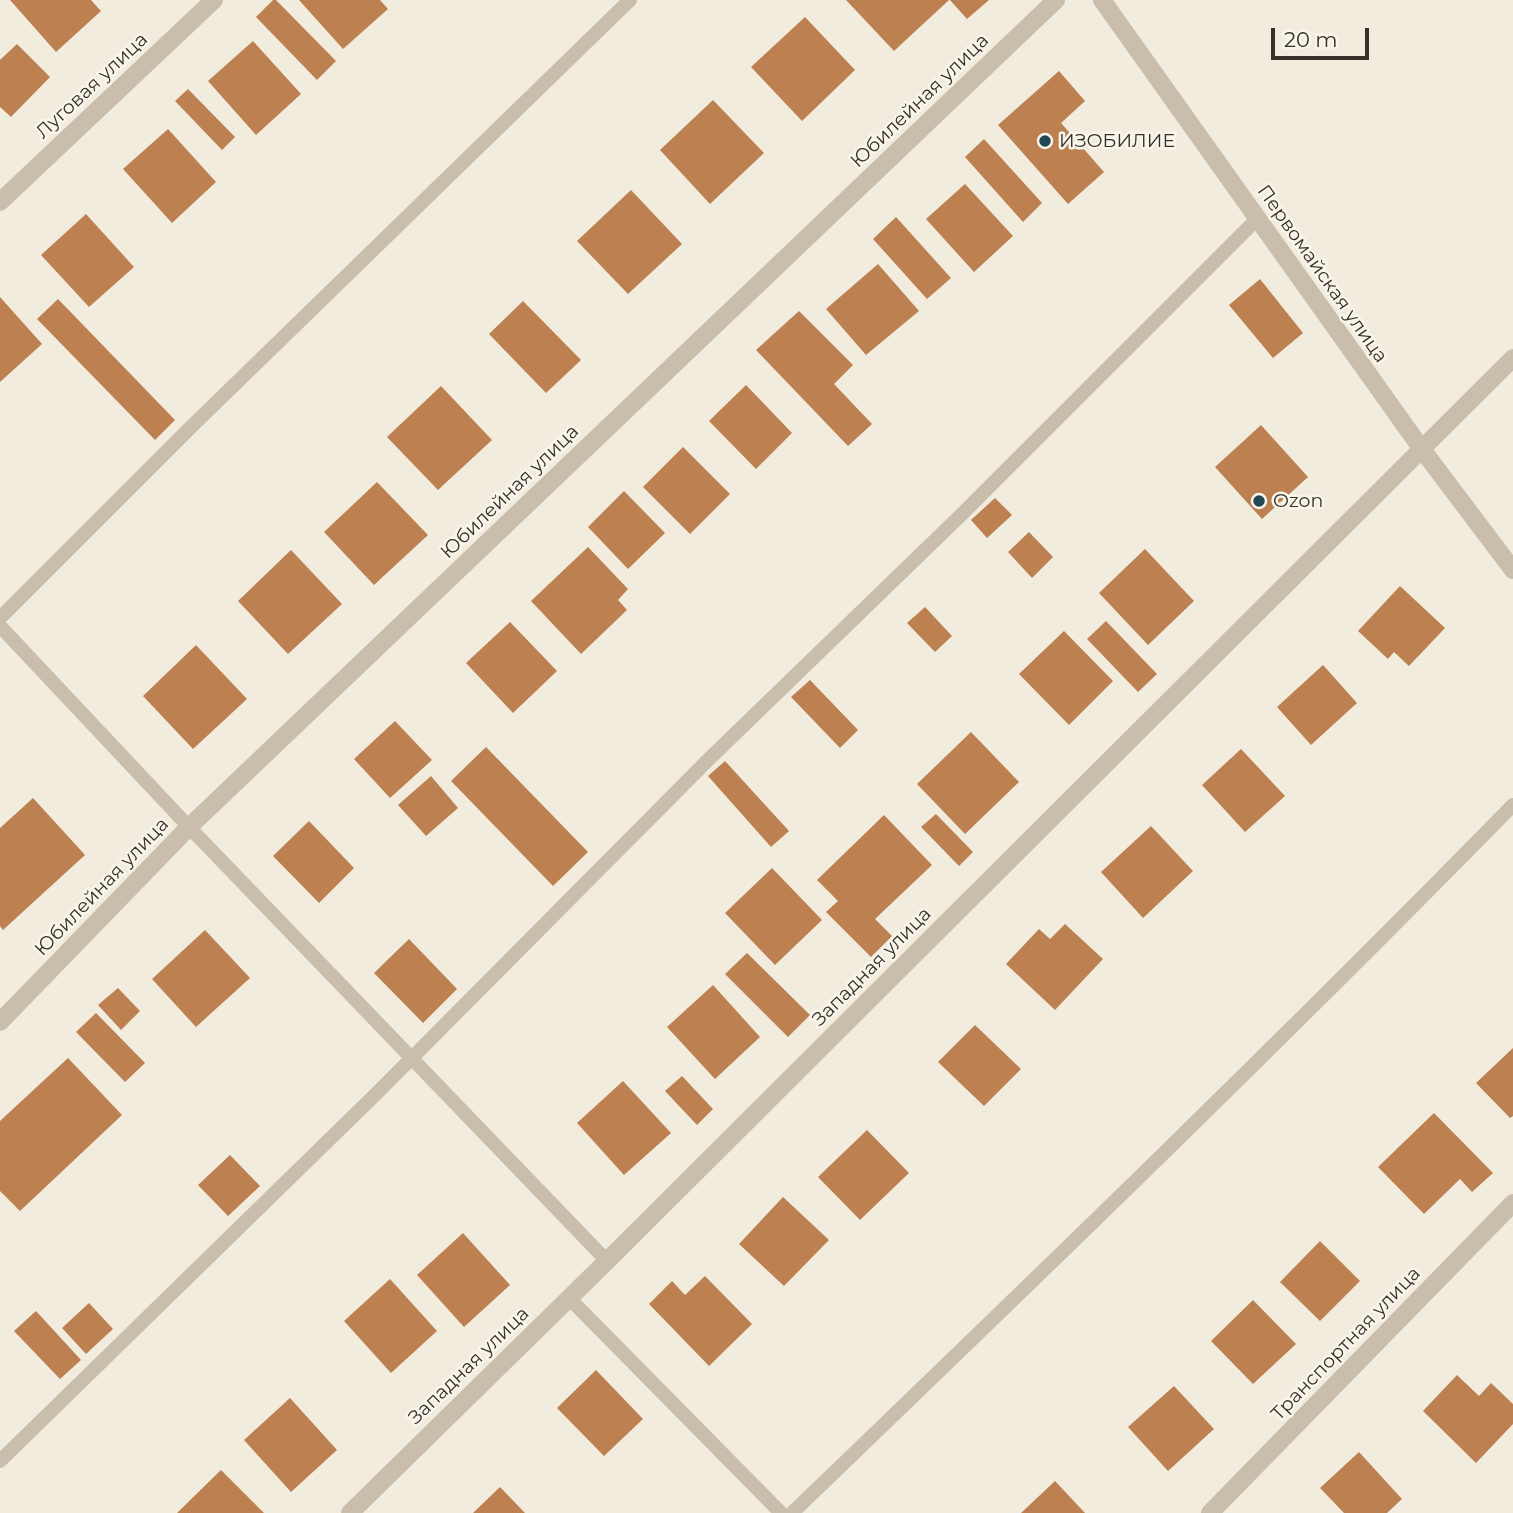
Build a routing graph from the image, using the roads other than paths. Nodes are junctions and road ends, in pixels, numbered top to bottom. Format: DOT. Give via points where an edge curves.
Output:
graph roads {
  1 [pos="214,0"];
  2 [pos="631,0"];
  3 [pos="1056,0"];
  4 [pos="1102,0"];
  5 [pos="0,202"];
  6 [pos="1257,219"];
  7 [pos="1513,358"];
  8 [pos="1421,448"];
  9 [pos="1513,570"];
  10 [pos="0,618"];
  11 [pos="0,626"];
  12 [pos="1513,805"];
  13 [pos="189,827"];
  14 [pos="0,1022"];
  15 [pos="411,1058"];
  16 [pos="1513,1203"];
  17 [pos="607,1261"];
  18 [pos="569,1298"];
  19 [pos="0,1461"];
  20 [pos="350,1513"];
  21 [pos="780,1513"];
  22 [pos="792,1513"];
  23 [pos="1210,1513"];
  1 -- 5 [label="street, Луговая улица"];
  2 -- 10 [label="lane"];
  3 -- 13 [label="street, Юбилейная улица"];
  4 -- 6 [label="street, Первомайская улица"];
  6 -- 8 [label="street, Первомайская улица"];
  6 -- 15 [label="lane"];
  7 -- 8 [label="street, Западная улица"];
  8 -- 9 [label="street, Первомайская улица"];
  8 -- 17 [label="street, Западная улица"];
  11 -- 13 [label="lane"];
  12 -- 22 [label="lane"];
  13 -- 14 [label="street, Юбилейная улица"];
  13 -- 15 [label="lane"];
  15 -- 17 [label="lane"];
  15 -- 19 [label="lane"];
  16 -- 23 [label="street, Транспортная улица"];
  17 -- 18 [label="street, Западная улица"];
  18 -- 20 [label="street, Западная улица"];
  18 -- 21 [label="lane"];
}
